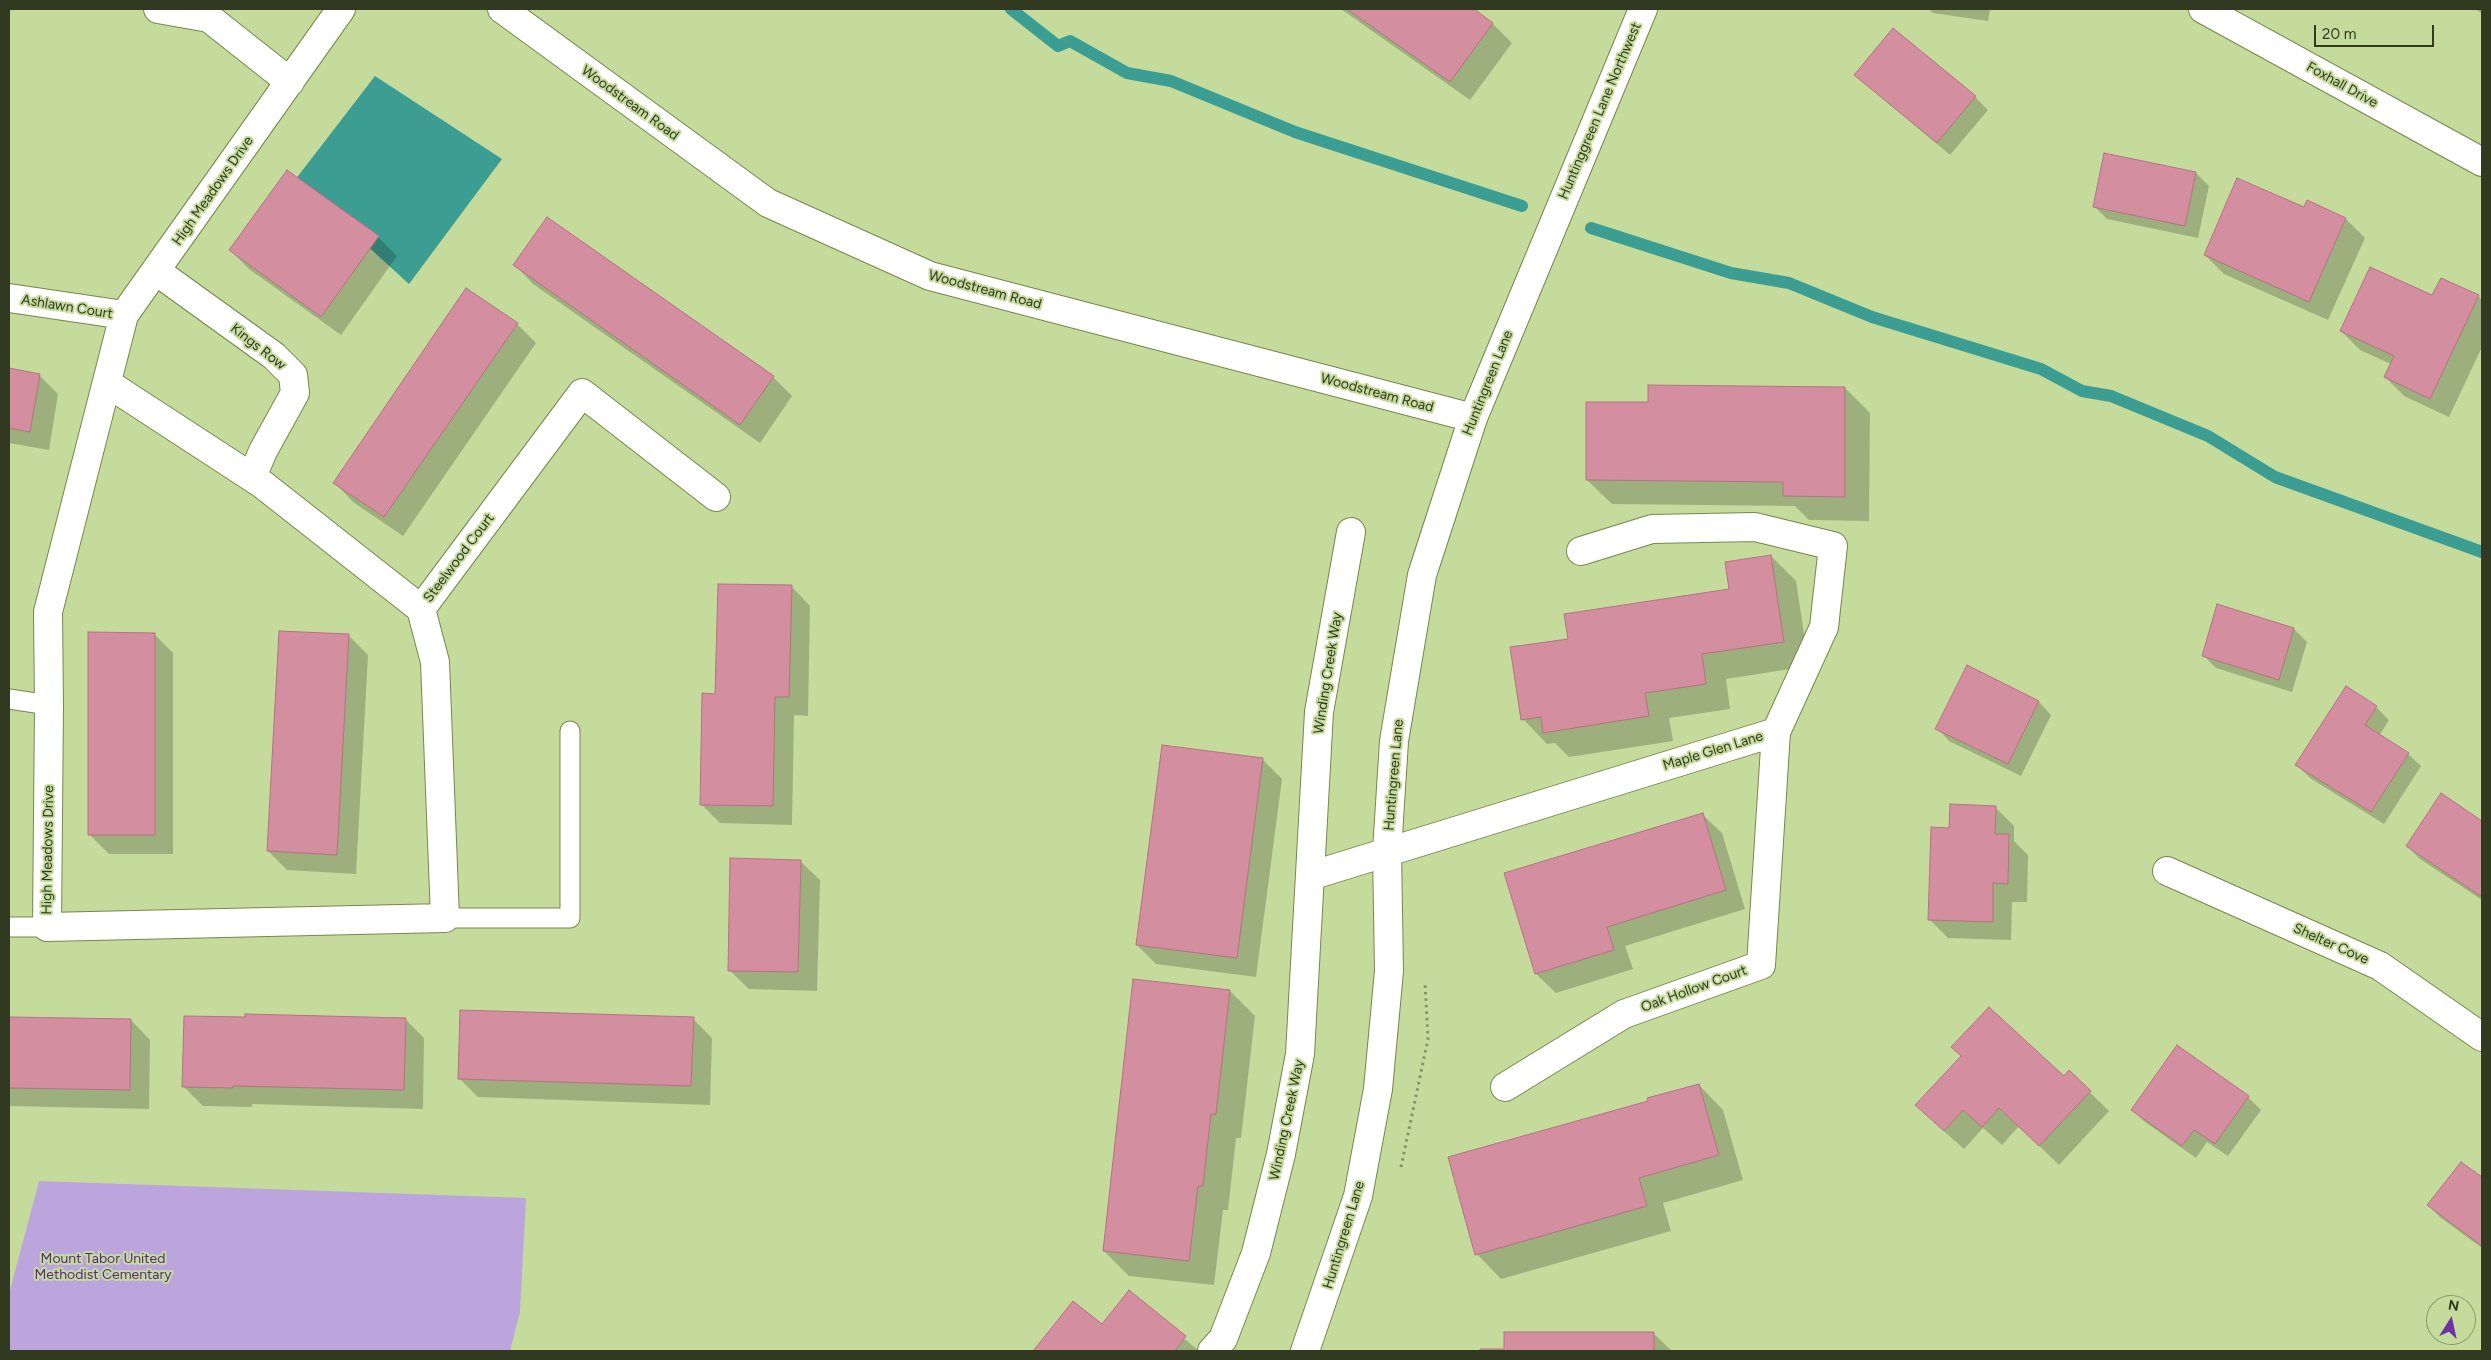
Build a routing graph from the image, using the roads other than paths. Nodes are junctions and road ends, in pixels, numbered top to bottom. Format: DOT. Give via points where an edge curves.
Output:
graph roads {
  1 [pos="158,9"];
  2 [pos="341,9"];
  3 [pos="502,9"];
  4 [pos="1643,9"];
  5 [pos="2203,9"];
  6 [pos="290,82"];
  7 [pos="2482,162"];
  8 [pos="1557,214"];
  9 [pos="156,271"];
  10 [pos="9,298"];
  11 [pos="124,315"];
  12 [pos="107,383"];
  13 [pos="1472,418"];
  14 [pos="252,477"];
  15 [pos="716,497"];
  16 [pos="1351,532"];
  17 [pos="1582,550"];
  18 [pos="421,609"];
  19 [pos="9,699"];
  20 [pos="50,706"];
  21 [pos="570,731"];
  22 [pos="1776,732"];
  23 [pos="1387,851"];
  24 [pos="2168,871"];
  25 [pos="1310,876"];
  26 [pos="445,918"];
  27 [pos="9,927"];
  28 [pos="47,927"];
  29 [pos="2482,1037"];
  30 [pos="1505,1087"];
  31 [pos="1212,1351"];
  32 [pos="1305,1351"];
  1 -- 6 [label="street" via="209,18"];
  2 -- 6 [label="street, High Meadows Drive"];
  3 -- 13 [label="street, Woodstream Road" via="768,203 930,276"];
  4 -- 8 [label="street, Huntinggreen Lane Northwest"];
  5 -- 7 [label="street, Foxhall Drive"];
  6 -- 9 [label="street, High Meadows Drive"];
  8 -- 13 [label="street, Huntingreen Lane"];
  9 -- 11 [label="street, High Meadows Drive"];
  9 -- 14 [label="street, Kings Row" via="274,356 293,375 295,393"];
  10 -- 11 [label="street, Ashlawn Court"];
  11 -- 12 [label="street, High Meadows Drive"];
  12 -- 14 [label="street"];
  12 -- 20 [label="street, High Meadows Drive" via="48,612"];
  13 -- 23 [label="street, Huntingreen Lane" via="1422,575 1394,741"];
  14 -- 18 [label="street"];
  15 -- 18 [label="street, Steelwood Court" via="582,393"];
  16 -- 25 [label="street, Winding Creek Way" via="1319,712"];
  17 -- 22 [label="street, Maple Glen Lane" via="1652,528 1755,527 1833,546 1824,627"];
  18 -- 26 [label="street, Steelwood Court" via="435,662"];
  19 -- 20 [label="lane"];
  20 -- 28 [label="street, High Meadows Drive"];
  21 -- 26 [label="lane" via="570,918"];
  22 -- 23 [label="street, Maple Glen Lane"];
  22 -- 30 [label="street, Oak Hollow Court" via="1761,965 1624,1014"];
  23 -- 25 [label="street"];
  23 -- 32 [label="street, Huntingreen Lane" via="1389,971 1378,1089 1358,1196"];
  24 -- 29 [label="street, Shelter Cove" via="2380,966"];
  25 -- 31 [label="street, Winding Creek Way" via="1300,1054 1281,1154 1256,1253 1223,1339"];
  26 -- 28 [label="street, High Meadows Drive"];
  27 -- 28 [label="lane"];
}
